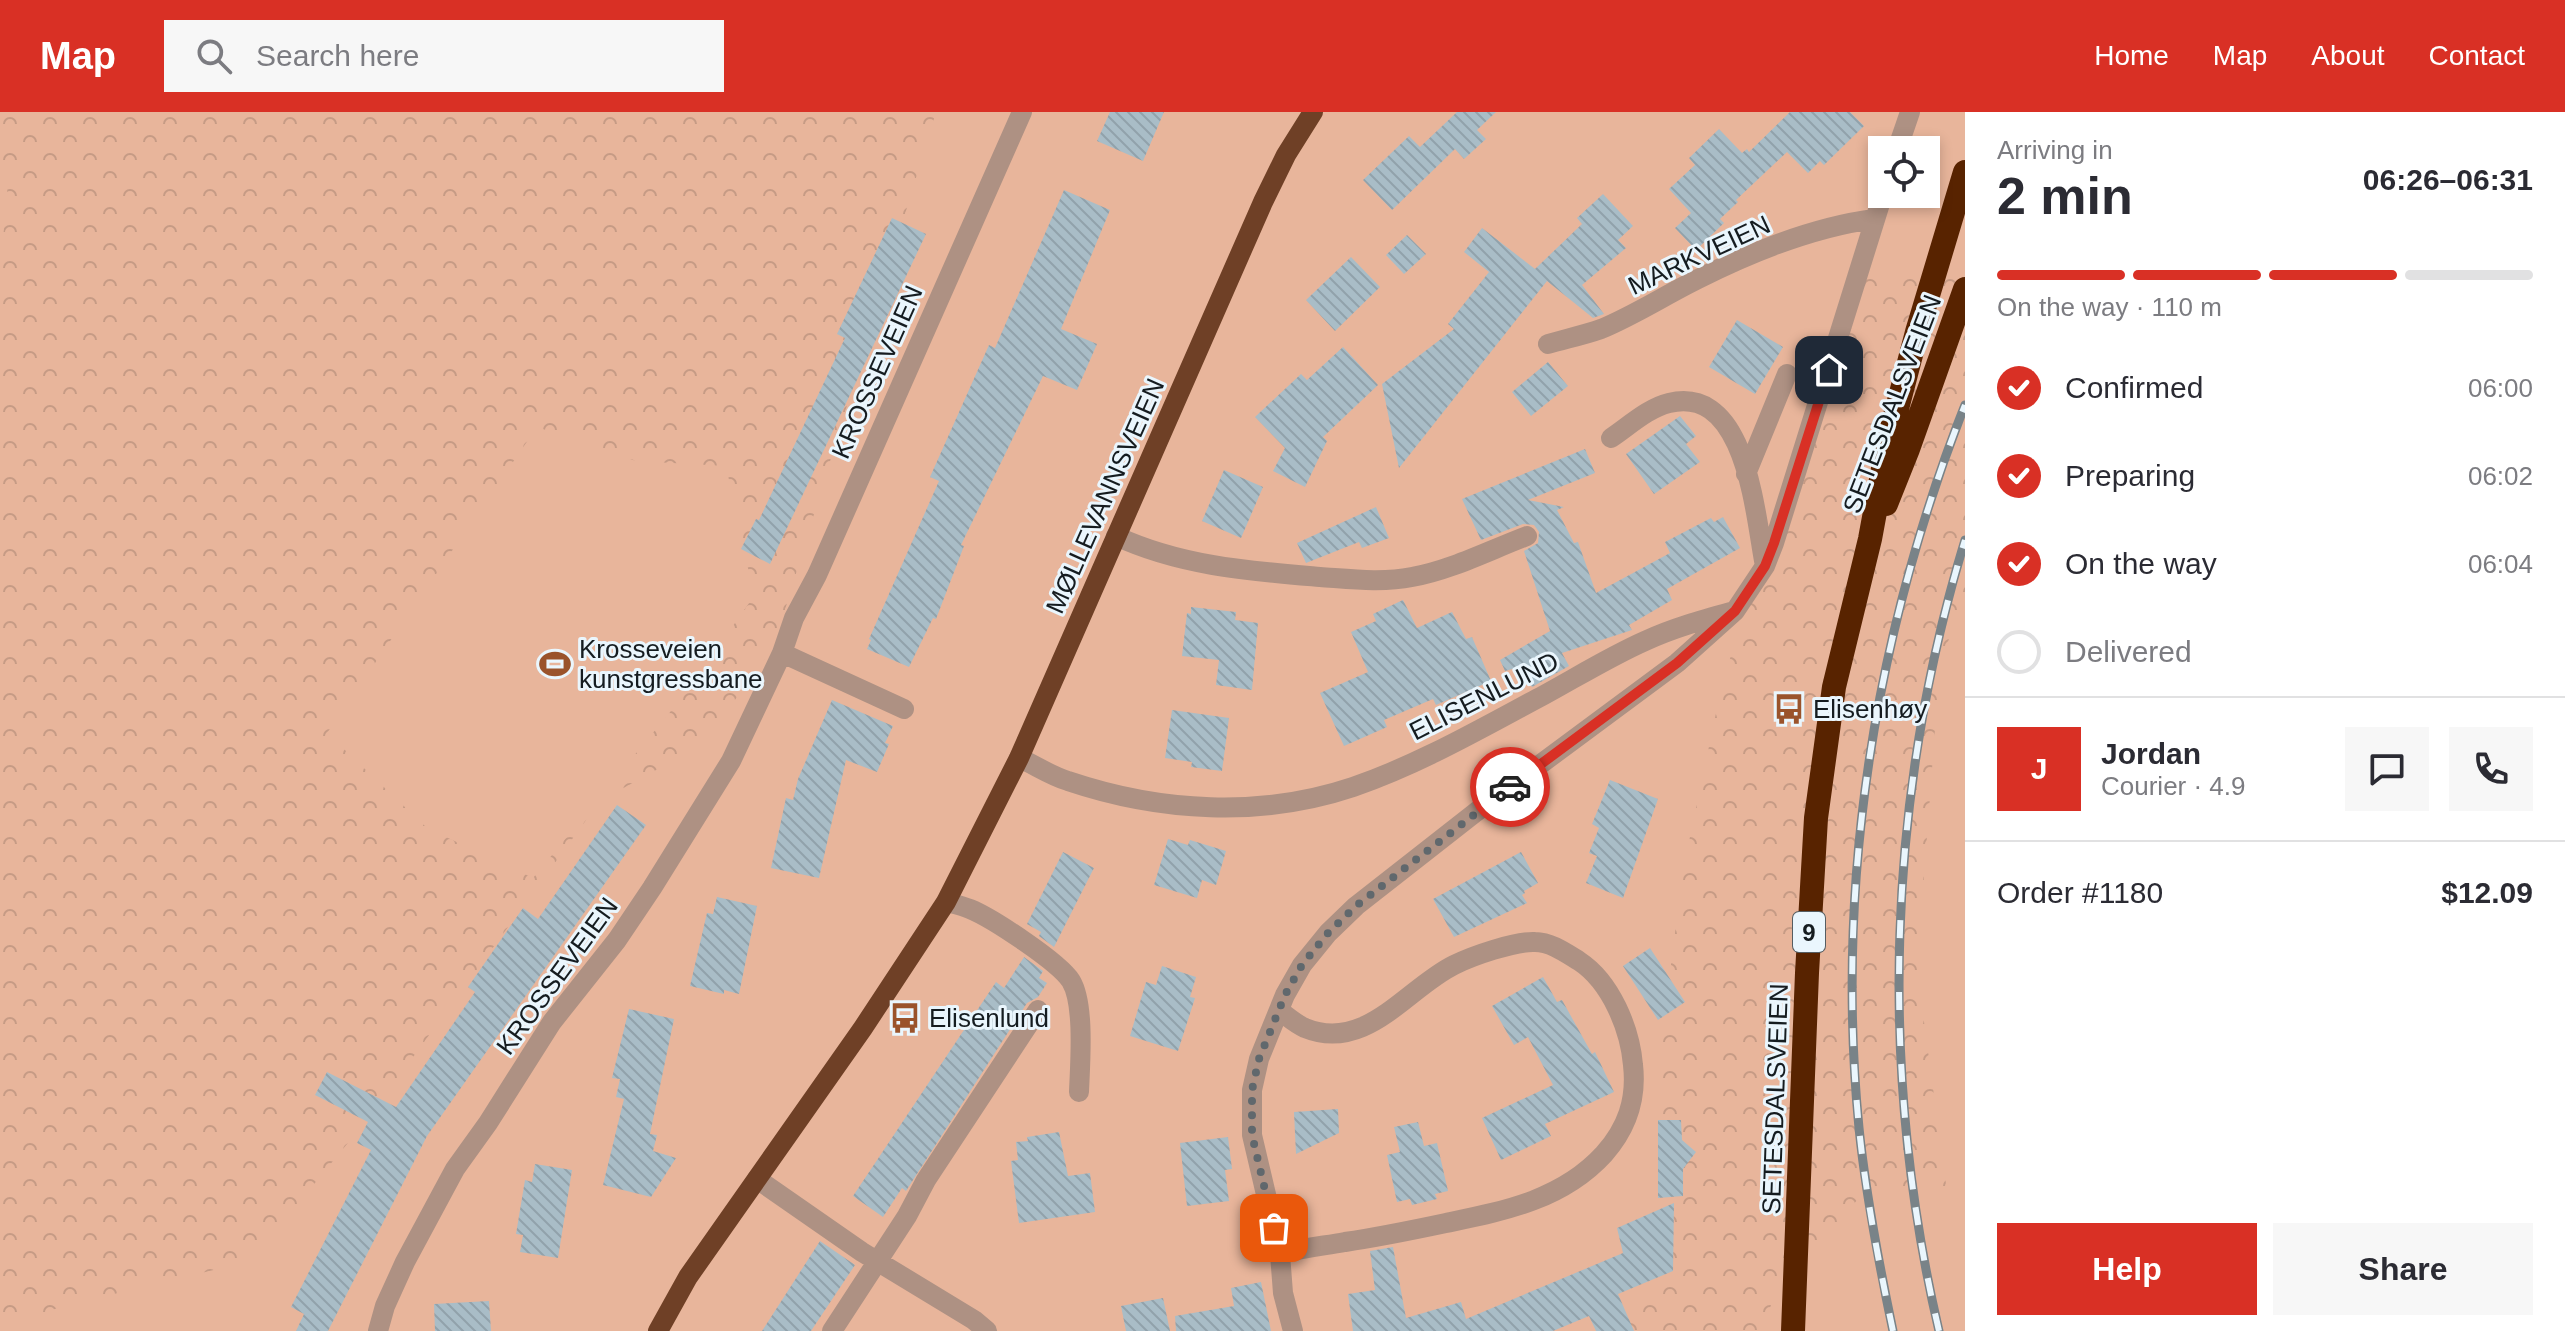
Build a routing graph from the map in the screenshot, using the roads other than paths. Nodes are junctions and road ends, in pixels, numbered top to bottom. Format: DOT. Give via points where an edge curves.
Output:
graph roads {
  1 [pos="1022,112"];
  2 [pos="1313,112"];
  3 [pos="1910,112"];
  4 [pos="1902,136"];
  5 [pos="1965,172"];
  6 [pos="1878,208"];
  7 [pos="1874,219"];
  8 [pos="1965,289"];
  9 [pos="1548,344"];
  10 [pos="1787,374"];
  11 [pos="1611,438"];
  12 [pos="1746,474"];
  13 [pos="1116,536"];
  14 [pos="1527,536"];
  15 [pos="1870,539"];
  16 [pos="1765,566"];
  17 [pos="1735,611"];
  18 [pos="782,653"];
  19 [pos="904,709"];
  20 [pos="1019,758"];
  21 [pos="946,902"];
  22 [pos="1038,1010"];
  23 [pos="1280,1011"];
  24 [pos="1079,1092"];
  25 [pos="757,1179"];
  26 [pos="1280,1254"];
  27 [pos="878,1261"];
  28 [pos="378,1331"];
  29 [pos="658,1331"];
  30 [pos="832,1331"];
  31 [pos="987,1331"];
  32 [pos="1293,1331"];
  33 [pos="1793,1331"];
  1 -- 18 [label="street, KROSSEVEIEN"];
  2 -- 13 [label="main road, MØLLEVANNSVEIEN" via="1263,202"];
  3 -- 4 [label="street"];
  5 -- 15 [label="highway, SETESDALSVEIEN / 9" via="1887,447"];
  6 -- 7 [label="street"];
  7 -- 9 [label="street, MARKVEIEN" via="1772,247 1599,330"];
  7 -- 16 [label="street"];
  8 -- 15 [label="highway, SETESDALSVEIEN / 9"];
  10 -- 12 [label="street"];
  11 -- 12 [label="street" via="1658,407 1686,401 1702,405 1731,430"];
  12 -- 16 [label="street"];
  13 -- 14 [label="street" via="1157,554 1219,567 1365,580 1425,574"];
  13 -- 20 [label="main road, MØLLEVANNSVEIEN"];
  15 -- 33 [label="highway, SETESDALSVEIEN / 9" via="1834,687 1816,818"];
  16 -- 17 [label="street"];
  17 -- 20 [label="street, ELISENLUND" via="1643,641 1446,747 1316,798 1248,808 1145,802 1066,781"];
  17 -- 23 [label="street" via="1677,663 1356,906 1302,965"];
  18 -- 19 [label="street"];
  18 -- 28 [label="street, KROSSEVEIEN" via="731,761 696,820 455,1169 405,1262"];
  20 -- 21 [label="main road, MØLLEVANNSVEIEN"];
  21 -- 24 [label="street" via="1001,928 1059,967 1073,983 1081,1027"];
  21 -- 25 [label="main road, MØLLEVANNSVEIEN"];
  22 -- 27 [label="street"];
  23 -- 26 [label="street" via="1252,1090 1252,1135"];
  23 -- 26 [label="street" via="1304,1028 1344,1032 1385,1015 1453,965 1535,942 1585,965 1604,986 1625,1030 1636,1086 1615,1141 1588,1171 1555,1192 1480,1216"];
  25 -- 27 [label="street"];
  25 -- 29 [label="main road, MØLLEVANNSVEIEN" via="688,1277"];
  26 -- 32 [label="street"];
  27 -- 30 [label="street"];
  27 -- 31 [label="street"];
}
